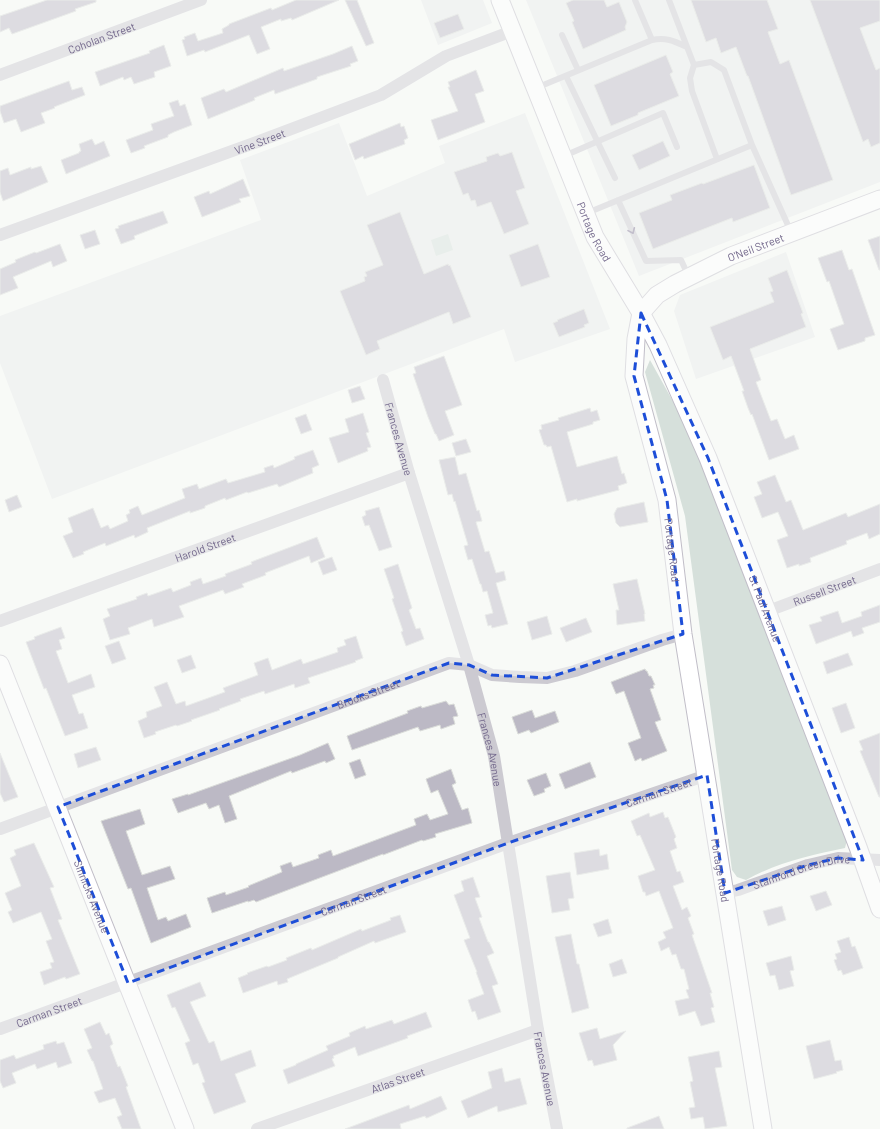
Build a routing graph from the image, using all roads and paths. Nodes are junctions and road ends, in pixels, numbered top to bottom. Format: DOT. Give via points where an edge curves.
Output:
graph roads {
  1 [pos="202,0"];
  2 [pos="500,0"];
  3 [pos="635,0"];
  4 [pos="669,0"];
  5 [pos="512,31"];
  6 [pos="562,35"];
  7 [pos="652,40"];
  8 [pos="687,47"];
  9 [pos="694,65"];
  10 [pos="578,70"];
  11 [pos="0,74"];
  12 [pos="566,76"];
  13 [pos="535,89"];
  14 [pos="597,142"];
  15 [pos="752,145"];
  16 [pos="677,147"];
  17 [pos="563,157"];
  18 [pos="717,159"];
  19 [pos="615,178"];
  20 [pos="880,199"];
  21 [pos="618,200"];
  22 [pos="585,214"];
  23 [pos="791,232"];
  24 [pos="0,235"];
  25 [pos="689,277"];
  26 [pos="641,313"];
  27 [pos="383,380"];
  28 [pos="409,473"];
  29 [pos="880,569"];
  30 [pos="768,611"];
  31 [pos="0,621"];
  32 [pos="684,634"];
  33 [pos="0,664"];
  34 [pos="469,665"];
  35 [pos="707,774"];
  36 [pos="58,807"];
  37 [pos="0,829"];
  38 [pos="508,843"];
  39 [pos="863,860"];
  40 [pos="880,860"];
  41 [pos="725,893"];
  42 [pos="880,909"];
  43 [pos="128,983"];
  44 [pos="0,1029"];
  45 [pos="538,1030"];
  46 [pos="185,1129"];
  47 [pos="257,1129"];
  48 [pos="557,1129"];
  49 [pos="763,1129"];
  1 -- 11 [label="street, Coholan Street"];
  2 -- 5 [label="street, Portage Road"];
  3 -- 7 [label="lane"];
  4 -- 8 [label="lane"];
  5 -- 13 [label="street, Portage Road"];
  5 -- 24 [label="street, Vine Street" via="446,56 381,95"];
  6 -- 10 [label="lane"];
  7 -- 8 [label="lane" via="661,38"];
  7 -- 10 [label="lane"];
  8 -- 9 [label="lane"];
  9 -- 15 [label="lane" via="711,62 724,70"];
  9 -- 18 [label="lane" via="690,78 692,92"];
  10 -- 12 [label="lane"];
  12 -- 13 [label="lane"];
  12 -- 14 [label="lane"];
  13 -- 17 [label="street, Portage Road"];
  14 -- 16 [label="lane" via="663,113"];
  14 -- 17 [label="lane"];
  14 -- 19 [label="lane"];
  15 -- 18 [label="lane"];
  15 -- 23 [label="lane"];
  17 -- 22 [label="street, Portage Road"];
  18 -- 21 [label="lane"];
  20 -- 23 [label="street, O'Neil Street"];
  21 -- 22 [label="lane"];
  21 -- 25 [label="lane, one-way" via="646,261 681,260"];
  22 -- 26 [label="street, Portage Road" via="595,237"];
  23 -- 25 [label="street, O'Neil Street" via="731,256"];
  25 -- 26 [label="street, O'Neil Street" via="657,296"];
  26 -- 30 [label="street, St Paul Avenue" via="675,380"];
  26 -- 32 [label="street, Portage Road" via="636,339 634,376 667,500"];
  27 -- 28 [label="street, Frances Avenue"];
  28 -- 31 [label="street, Harold Street"];
  28 -- 34 [label="street, Frances Avenue"];
  29 -- 30 [label="street, Russell Street"];
  30 -- 39 [label="street, St Paul Avenue"];
  32 -- 34 [label="street, Brooks Street" via="547,678 492,675"];
  32 -- 35 [label="street, Portage Road"];
  33 -- 36 [label="street, Sinnicks Avenue"];
  34 -- 36 [label="street, Brooks Street" via="449,663"];
  34 -- 38 [label="street, Frances Avenue" via="494,756"];
  35 -- 38 [label="street, Carman Street"];
  35 -- 41 [label="street, Portage Road"];
  36 -- 37 [label="street, Brooks Street"];
  36 -- 43 [label="street, Sinnicks Avenue"];
  38 -- 43 [label="street, Carman Street"];
  38 -- 45 [label="street, Frances Avenue"];
  39 -- 40 [label="street, Stamford Green Drive"];
  39 -- 41 [label="street, Stamford Green Drive" via="838,858 808,864"];
  39 -- 42 [label="street, St Paul Avenue"];
  41 -- 49 [label="street, Portage Road"];
  43 -- 44 [label="street, Carman Street"];
  43 -- 46 [label="street, Sinnicks Avenue"];
  45 -- 47 [label="street, Atlas Street"];
  45 -- 48 [label="street, Frances Avenue"];
}
